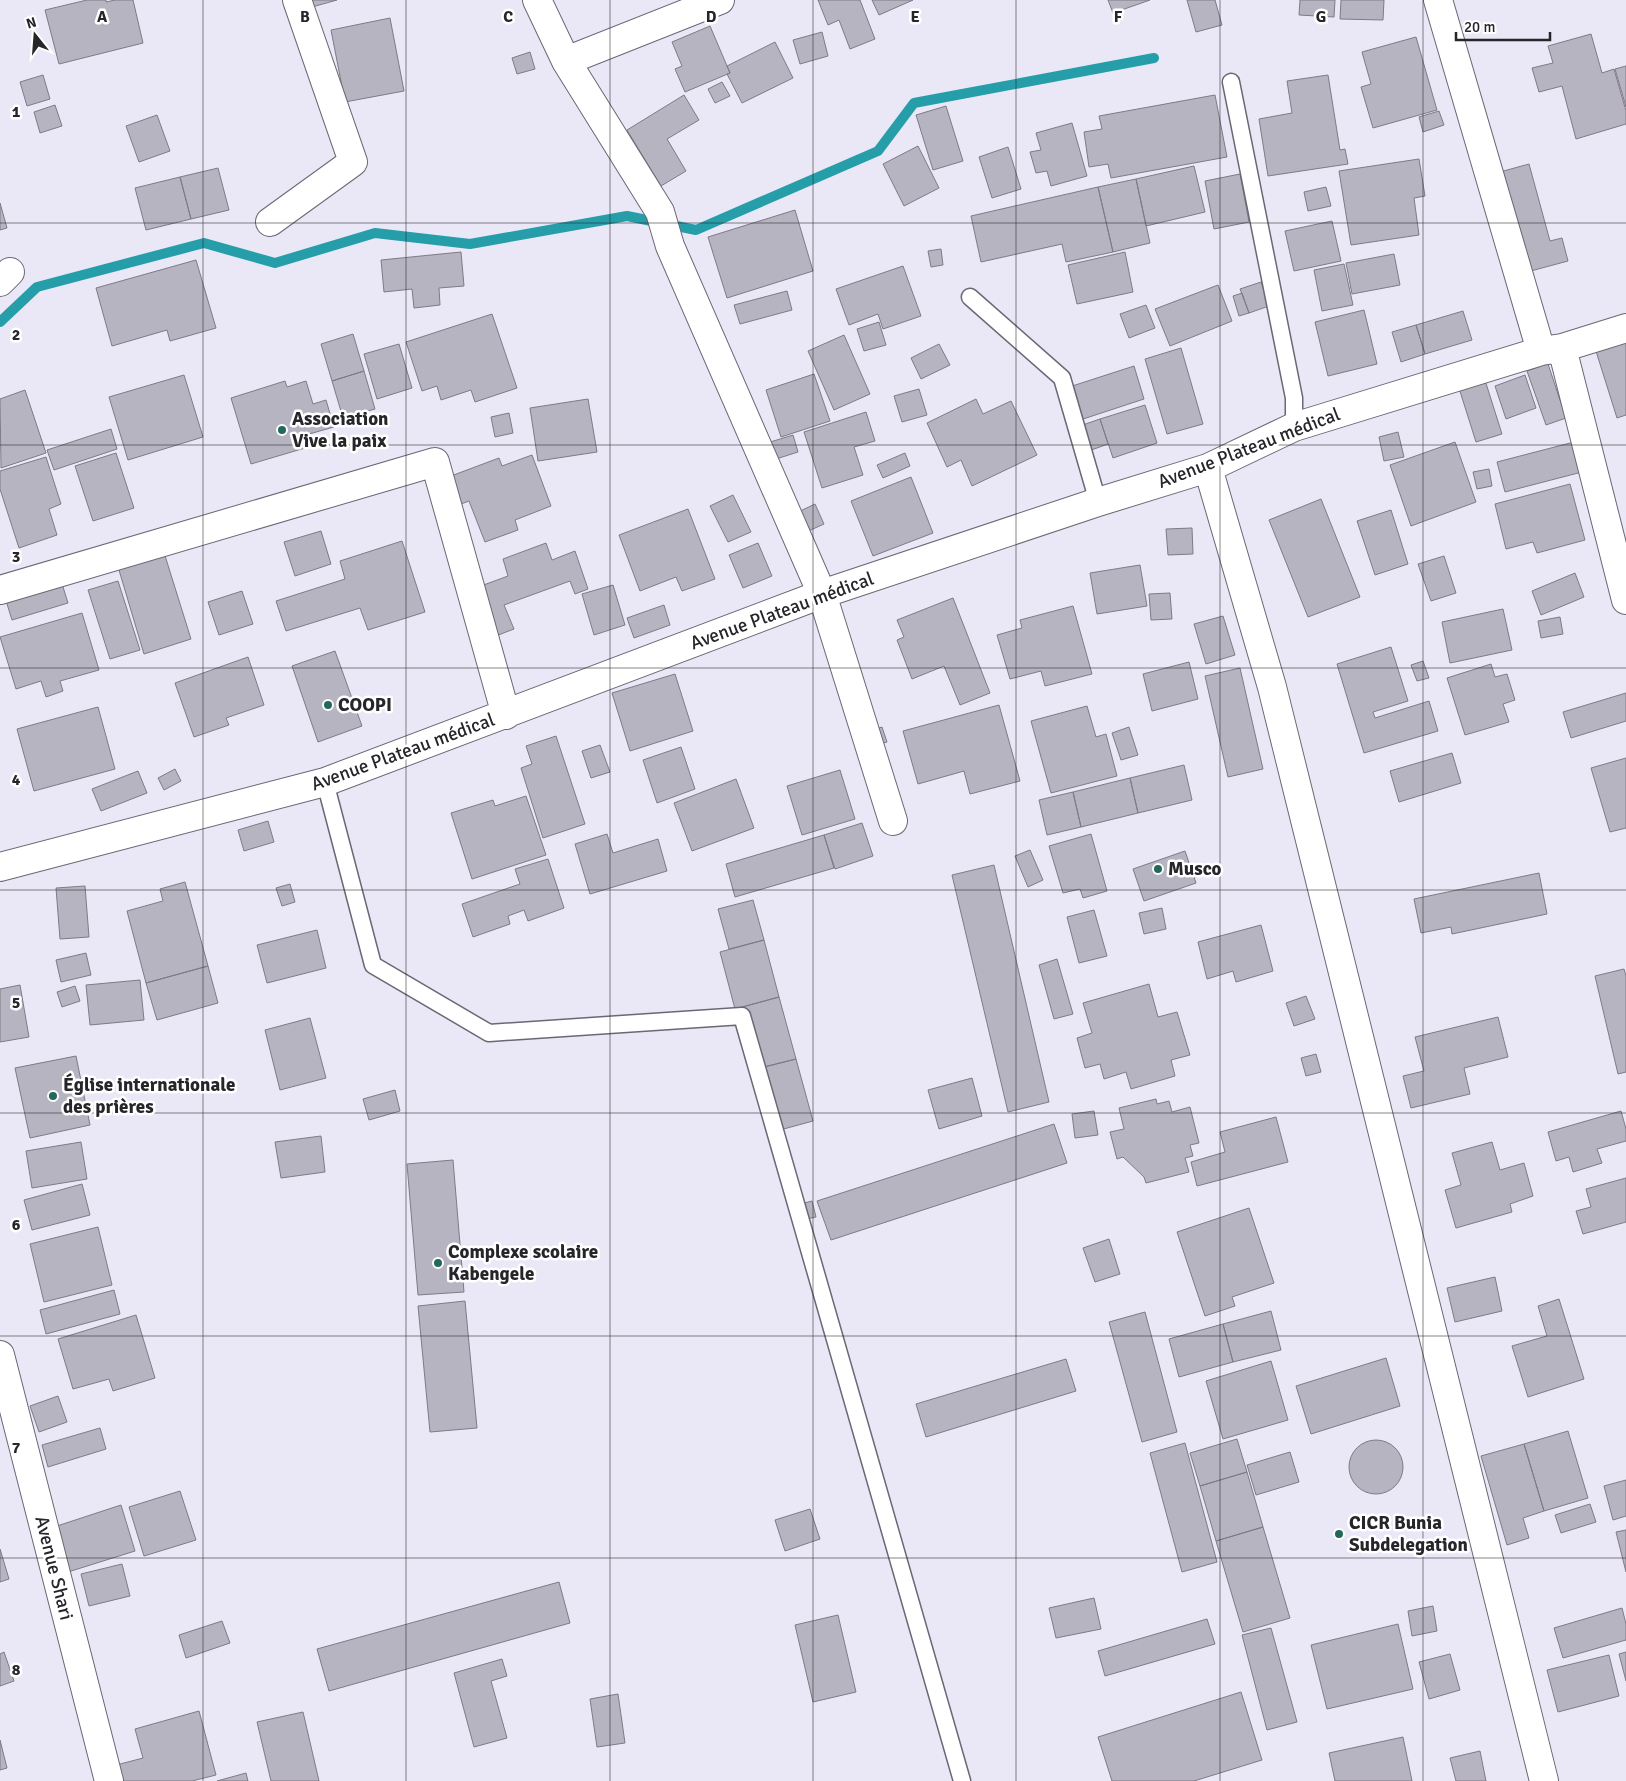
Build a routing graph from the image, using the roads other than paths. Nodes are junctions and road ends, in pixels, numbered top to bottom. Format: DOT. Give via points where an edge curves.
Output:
graph roads {
  1 [pos="297,0"];
  2 [pos="537,0"];
  3 [pos="720,0"];
  4 [pos="1438,0"];
  5 [pos="566,61"];
  6 [pos="1231,82"];
  7 [pos="270,222"];
  8 [pos="970,297"];
  9 [pos="1626,328"];
  10 [pos="1552,349"];
  11 [pos="1294,427"];
  12 [pos="1208,468"];
  13 [pos="1098,502"];
  14 [pos="0,590"];
  15 [pos="822,594"];
  16 [pos="1626,600"];
  17 [pos="506,715"];
  18 [pos="325,782"];
  19 [pos="893,821"];
  20 [pos="0,867"];
  21 [pos="0,1355"];
  22 [pos="109,1781"];
  23 [pos="962,1781"];
  24 [pos="1544,1781"];
  1 -- 7 [label="street" via="353,162"];
  2 -- 5 [label="street"];
  3 -- 5 [label="street"];
  4 -- 10 [label="street"];
  5 -- 15 [label="street" via="660,212 670,246"];
  6 -- 11 [label="lane" via="1294,398"];
  8 -- 13 [label="lane" via="1062,378"];
  9 -- 10 [label="street, Avenue Plateau médical"];
  10 -- 11 [label="street, Avenue Plateau médical"];
  10 -- 16 [label="street"];
  11 -- 12 [label="street, Avenue Plateau médical"];
  12 -- 13 [label="street, Avenue Plateau médical"];
  12 -- 24 [label="street" via="1274,696"];
  13 -- 15 [label="street, Avenue Plateau médical"];
  14 -- 17 [label="street" via="435,462"];
  15 -- 17 [label="street, Avenue Plateau médical"];
  15 -- 19 [label="street"];
  17 -- 18 [label="street, Avenue Plateau médical"];
  18 -- 20 [label="street, Avenue Plateau médical"];
  18 -- 23 [label="lane" via="373,965 489,1033 742,1016"];
  21 -- 22 [label="street, Avenue Shari"];
}
